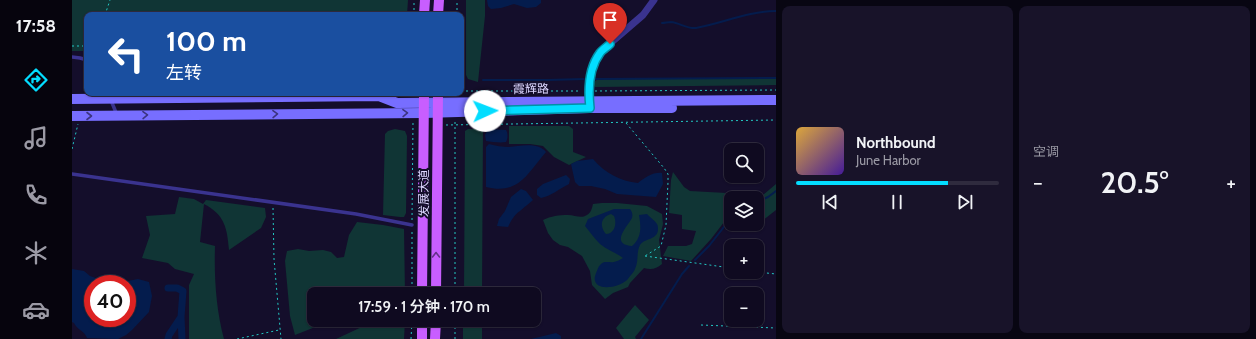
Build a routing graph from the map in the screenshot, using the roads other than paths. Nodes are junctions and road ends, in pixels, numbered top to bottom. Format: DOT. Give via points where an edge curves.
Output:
graph roads {
  1 [pos="425,0"];
  2 [pos="439,0"];
  3 [pos="654,0"];
  4 [pos="424,12"];
  5 [pos="438,12"];
  6 [pos="72,56"];
  7 [pos="84,59"];
  8 [pos="109,96"];
  9 [pos="72,99"];
  10 [pos="776,100"];
  11 [pos="437,103"];
  12 [pos="421,105"];
  13 [pos="590,105"];
  14 [pos="776,106"];
  15 [pos="72,116"];
  16 [pos="118,116"];
  17 [pos="72,174"];
  18 [pos="412,226"];
  19 [pos="422,287"];
  20 [pos="436,287"];
  21 [pos="422,327"];
  22 [pos="436,327"];
  23 [pos="422,339"];
  24 [pos="436,339"];
  1 -- 4 [label="main road"];
  2 -- 5 [label="main road"];
  3 -- 13 [label="street" via="642,15 600,52 593,67 588,91"];
  6 -- 7 [label="lane"];
  8 -- 9 [label="street, 霞辉路"];
  8 -- 12 [label="street, 霞辉路" via="379,96 397,103"];
  8 -- 16 [label="lane"];
  10 -- 13 [label="street, 霞辉路"];
  11 -- 12 [label="street, 霞辉路"];
  11 -- 13 [label="street, 霞辉路"];
  11 -- 13 [label="street, 霞辉路" via="455,112"];
  20 -- 11 [label="main road, 发展大道, one-way"];
  16 -- 12 [label="street, 霞辉路, one-way"];
  12 -- 19 [label="main road, 发展大道"];
  13 -- 14 [label="street, 霞辉路"];
  15 -- 16 [label="street, 霞辉路, one-way"];
  17 -- 18 [label="lane" via="356,214"];
  21 -- 23 [label="main road"];
  22 -- 24 [label="main road"];
}
